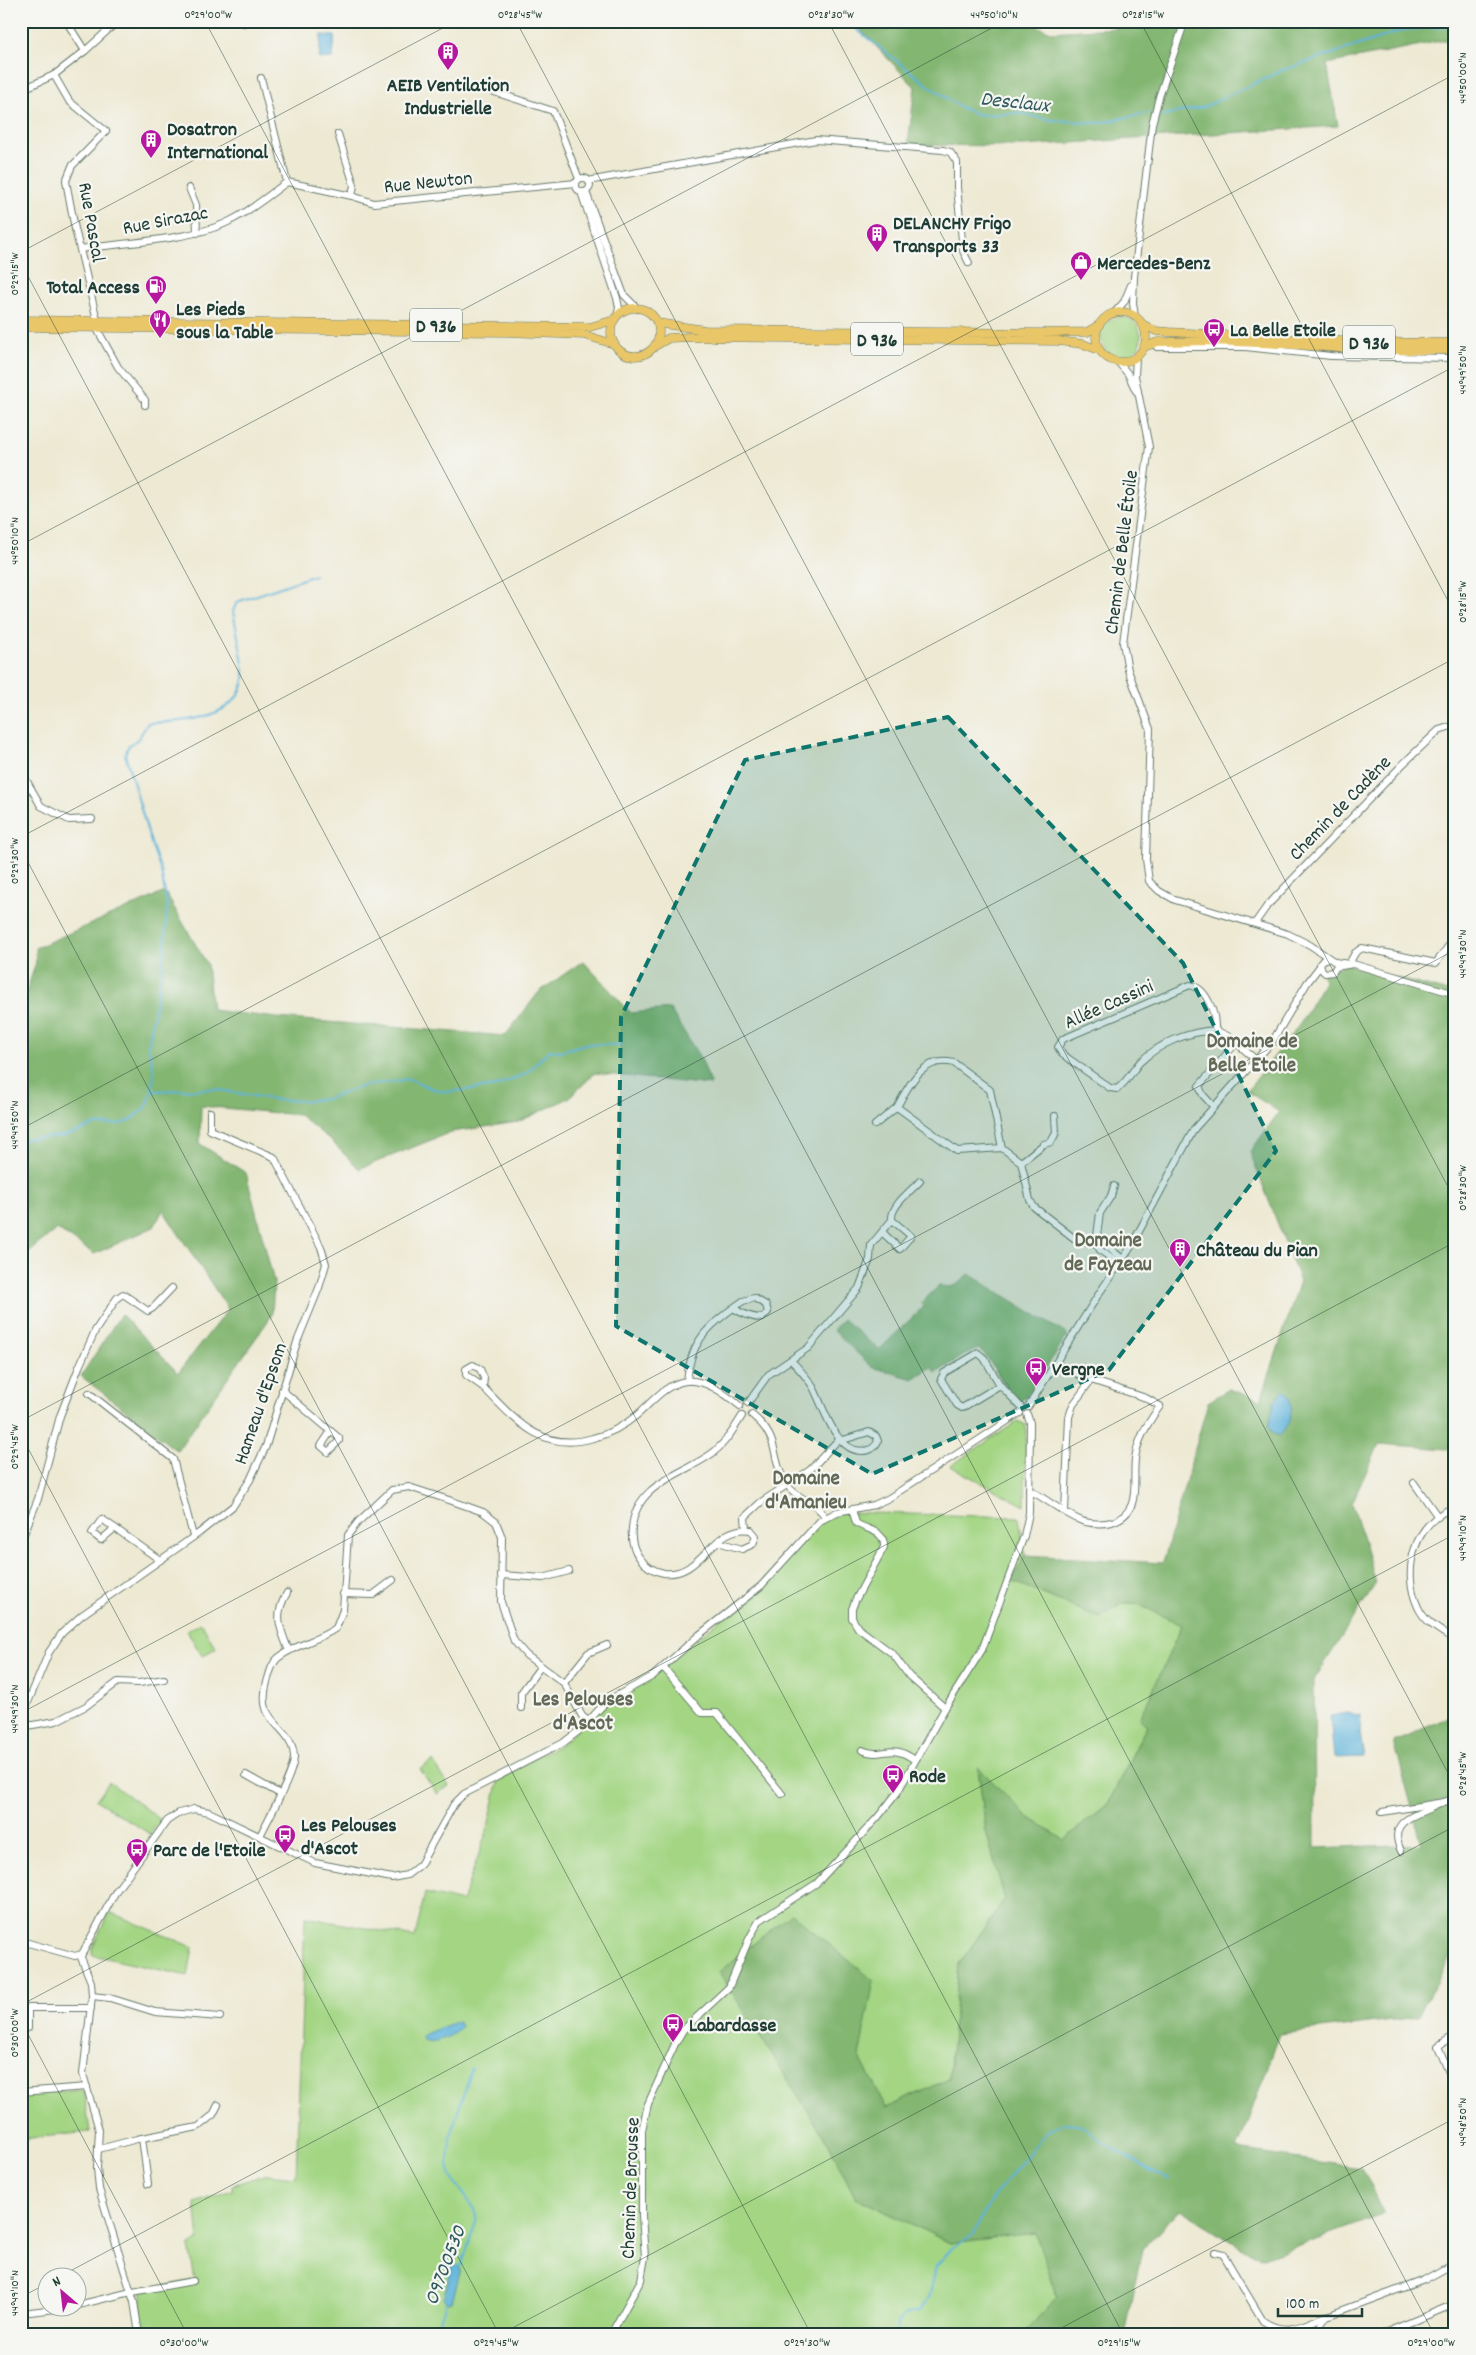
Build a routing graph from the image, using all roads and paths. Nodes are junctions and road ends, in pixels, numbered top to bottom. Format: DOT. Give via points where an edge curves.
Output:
graph roads {
  1 [pos="66,21"];
  2 [pos="118,21"];
  3 [pos="1185,21"];
  4 [pos="85,51"];
  5 [pos="54,75"];
  6 [pos="261,78"];
  7 [pos="485,89"];
  8 [pos="21,90"];
  9 [pos="338,134"];
  10 [pos="577,181"];
  11 [pos="588,181"];
  12 [pos="287,182"];
  13 [pos="189,188"];
  14 [pos="583,192"];
  15 [pos="352,196"];
  16 [pos="197,233"];
  17 [pos="80,250"];
  18 [pos="969,264"];
  19 [pos="1134,277"];
  20 [pos="638,309"];
  21 [pos="1113,314"];
  22 [pos="1136,317"];
  23 [pos="616,318"];
  24 [pos="21,320"];
  25 [pos="657,323"];
  26 [pos="96,324"];
  27 [pos="1142,324"];
  28 [pos="1099,325"];
  29 [pos="21,327"];
  30 [pos="1455,343"];
  31 [pos="614,344"];
  32 [pos="654,346"];
  33 [pos="1144,347"];
  34 [pos="1157,348"];
  35 [pos="1100,350"];
  36 [pos="1455,350"];
  37 [pos="1136,357"];
  38 [pos="1455,358"];
  39 [pos="1118,362"];
  40 [pos="1140,400"];
  41 [pos="145,405"];
  42 [pos="1455,725"];
  43 [pos="21,771"];
  44 [pos="92,819"];
  45 [pos="1255,923"];
  46 [pos="1455,937"];
  47 [pos="1317,951"];
  48 [pos="1333,962"];
  49 [pos="1349,964"];
  50 [pos="1321,965"];
  51 [pos="1326,973"];
  52 [pos="1312,978"];
  53 [pos="1455,994"];
  54 [pos="1215,1030"];
  55 [pos="1236,1042"];
  56 [pos="1256,1060"];
  57 [pos="1213,1106"];
  58 [pos="897,1107"];
  59 [pos="210,1112"];
  60 [pos="1055,1116"];
  61 [pos="875,1125"];
  62 [pos="1002,1148"];
  63 [pos="1021,1162"];
  64 [pos="920,1182"];
  65 [pos="1114,1186"];
  66 [pos="892,1220"];
  67 [pos="882,1232"];
  68 [pos="1096,1242"];
  69 [pos="1121,1261"];
  70 [pos="172,1288"];
  71 [pos="733,1308"];
  72 [pos="791,1360"];
  73 [pos="1054,1364"];
  74 [pos="1091,1380"];
  75 [pos="687,1381"];
  76 [pos="1000,1385"];
  77 [pos="483,1387"];
  78 [pos="282,1390"];
  79 [pos="88,1393"];
  80 [pos="748,1403"];
  81 [pos="740,1406"];
  82 [pos="1024,1410"];
  83 [pos="752,1415"];
  84 [pos="742,1416"];
  85 [pos="331,1431"];
  86 [pos="841,1439"];
  87 [pos="1414,1483"];
  88 [pos="788,1486"];
  89 [pos="1029,1490"];
  90 [pos="1455,1507"];
  91 [pos="852,1509"];
  92 [pos="1065,1511"];
  93 [pos="1438,1517"];
  94 [pos="825,1518"];
  95 [pos="115,1528"];
  96 [pos="746,1529"];
  97 [pos="193,1536"];
  98 [pos="21,1541"];
  99 [pos="718,1542"];
  100 [pos="160,1560"];
  101 [pos="569,1571"];
  102 [pos="501,1576"];
  103 [pos="393,1580"];
  104 [pos="287,1593"];
  105 [pos="343,1594"];
  106 [pos="1455,1640"];
  107 [pos="607,1645"];
  108 [pos="289,1651"];
  109 [pos="541,1666"];
  110 [pos="663,1668"];
  111 [pos="164,1679"];
  112 [pos="564,1683"];
  113 [pos="521,1708"];
  114 [pos="945,1708"];
  115 [pos="588,1721"];
  116 [pos="21,1723"];
  117 [pos="21,1727"];
  118 [pos="862,1750"];
  119 [pos="915,1760"];
  120 [pos="246,1775"];
  121 [pos="781,1790"];
  122 [pos="280,1794"];
  123 [pos="1455,1798"];
  124 [pos="1444,1802"];
  125 [pos="1382,1812"];
  126 [pos="260,1836"];
  127 [pos="1401,1851"];
  128 [pos="21,1941"];
  129 [pos="80,1955"];
  130 [pos="92,1996"];
  131 [pos="91,2008"];
  132 [pos="220,2017"];
  133 [pos="28,2028"];
  134 [pos="1455,2035"];
  135 [pos="87,2087"];
  136 [pos="1455,2087"];
  137 [pos="21,2092"];
  138 [pos="218,2105"];
  139 [pos="142,2138"];
  140 [pos="99,2149"];
  141 [pos="148,2184"];
  142 [pos="1215,2252"];
  143 [pos="1455,2263"];
  144 [pos="193,2281"];
  145 [pos="131,2292"];
  146 [pos="88,2303"];
  147 [pos="1452,2305"];
  148 [pos="38,2311"];
  149 [pos="21,2313"];
  150 [pos="1327,2316"];
  151 [pos="1301,2326"];
  152 [pos="139,2334"];
  153 [pos="611,2334"];
  154 [pos="1312,2334"];
  155 [pos="1382,2334"];
  1 -- 4 [label="street"];
  2 -- 4 [label="street"];
  3 -- 19 [label="street" via="1152,124"];
  4 -- 5 [label="street"];
  5 -- 8 [label="street"];
  5 -- 17 [label="street, Rue Pascal" via="69,101 106,131 72,166 66,180"];
  6 -- 12 [label="street"];
  7 -- 10 [label="street" via="553,111"];
  9 -- 15 [label="street" via="354,186"];
  10 -- 11 [label="street" via="584,178"];
  10 -- 14 [label="street" via="576,189"];
  10 -- 15 [label="street, Rue Newton" via="374,204"];
  11 -- 14 [label="street" via="590,186"];
  11 -- 18 [label="street" via="816,140 943,150 950,152 957,162 963,252"];
  12 -- 15 [label="street, Rue Newton"];
  12 -- 16 [label="street, Rue Sirazac" via="229,222"];
  13 -- 16 [label="street" via="196,206"];
  14 -- 20 [label="street" via="624,295"];
  14 -- 23 [label="street" via="617,298"];
  16 -- 17 [label="street, Rue Sirazac"];
  17 -- 26 [label="street, Rue Pascal"];
  19 -- 21 [label="street" via="1124,302"];
  19 -- 22 [label="street" via="1132,303"];
  20 -- 23 [label="main road" via="626,310"];
  20 -- 25 [label="main road" via="650,314"];
  21 -- 22 [label="main road" via="1121,312"];
  21 -- 28 [label="main road"];
  22 -- 27 [label="main road"];
  23 -- 26 [label="main road, D 936" via="590,326"];
  23 -- 31 [label="main road" via="611,332"];
  24 -- 26 [label="main road, D 936"];
  25 -- 28 [label="main road, D 936" via="705,330 1042,333 1087,332"];
  25 -- 32 [label="main road" via="659,335"];
  26 -- 29 [label="main road, D 936"];
  26 -- 31 [label="main road, D 936" via="554,333"];
  26 -- 41 [label="street, Rue Pascal" via="118,367 145,400"];
  27 -- 30 [label="main road, D 936" via="1156,331 1169,332 1361,342"];
  27 -- 33 [label="main road" via="1146,336"];
  28 -- 35 [label="main road" via="1096,338"];
  31 -- 32 [label="main road" via="622,352 634,356 647,353"];
  32 -- 35 [label="main road, D 936" via="677,337 758,337 1058,341"];
  33 -- 36 [label="main road, D 936" via="1158,342 1211,341 1368,350"];
  33 -- 37 [label="main road"];
  34 -- 38 [label="street" via="1245,347 1330,356"];
  35 -- 39 [label="main road" via="1104,356"];
  37 -- 39 [label="main road"];
  37 -- 40 [label="street, Chemin de Belle Étoile"];
  39 -- 40 [label="street, Chemin de Belle Étoile" via="1128,374"];
  40 -- 45 [label="street, Chemin de Belle Étoile" via="1149,447 1123,642 1128,670 1150,728 1146,859 1149,881 1175,900"];
  42 -- 45 [label="street, Chemin de Cadène" via="1439,730 1403,764 1267,906"];
  43 -- 44 [label="street" via="41,806 69,820"];
  45 -- 47 [label="street, Chemin de Belle Étoile" via="1288,934"];
  46 -- 49 [label="street" via="1436,963 1362,948"];
  47 -- 48 [label="street, Chemin de Belle Étoile"];
  47 -- 50 [label="street"];
  48 -- 49 [label="street"];
  48 -- 50 [label="street"];
  48 -- 51 [label="street" via="1333,972"];
  49 -- 53 [label="street"];
  50 -- 51 [label="street"];
  50 -- 52 [label="street"];
  51 -- 52 [label="street"];
  52 -- 56 [label="street" via="1277,1035"];
  54 -- 54 [label="street, Allée Cassini" via="1207,995 1190,985 1063,1039 1058,1047 1062,1054 1110,1088 1117,1089 1140,1063 1164,1045 1193,1033"];
  54 -- 55 [label="street"];
  55 -- 56 [label="street"];
  55 -- 57 [label="street" via="1200,1086"];
  56 -- 57 [label="street"];
  57 -- 69 [label="street" via="1194,1129"];
  58 -- 61 [label="street"];
  58 -- 62 [label="street" via="957,1151"];
  58 -- 62 [label="street" via="916,1074 942,1061 954,1063 990,1090"];
  59 -- 78 [label="street, Hameau d'Epsom" via="210,1130 274,1157 321,1247 326,1264"];
  60 -- 63 [label="street" via="1056,1133 1052,1142 1044,1144"];
  62 -- 63 [label="street"];
  63 -- 68 [label="street" via="1034,1207 1075,1239"];
  64 -- 66 [label="street" via="898,1204 891,1215"];
  65 -- 68 [label="street" via="1112,1196 1100,1213"];
  66 -- 67 [label="street"];
  66 -- 67 [label="street" via="911,1236 900,1249"];
  67 -- 72 [label="street" via="871,1245 870,1259 859,1288 808,1348"];
  68 -- 69 [label="street"];
  69 -- 73 [label="street"];
  70 -- 98 [label="street" via="148,1311 123,1294 95,1332 60,1416 38,1498"];
  71 -- 71 [label="street" via="758,1318 768,1312 766,1305 754,1298"];
  71 -- 75 [label="street" via="702,1334 691,1354"];
  72 -- 80 [label="street" via="768,1375"];
  72 -- 86 [label="street" via="813,1387"];
  73 -- 74 [label="street"];
  73 -- 82 [label="street"];
  74 -- 92 [label="street" via="1069,1417"];
  74 -- 92 [label="street" via="1146,1398 1160,1406 1136,1451 1133,1463 1135,1496 1130,1510 1108,1523 1082,1521"];
  75 -- 77 [label="street" via="667,1388 631,1420 614,1430 584,1441 571,1442 553,1441 526,1428"];
  75 -- 81 [label="street" via="724,1393"];
  76 -- 76 [label="street" via="978,1353 944,1373 941,1379 962,1408"];
  76 -- 82 [label="street"];
  78 -- 85 [label="street"];
  78 -- 97 [label="street, Hameau d'Epsom" via="266,1446 250,1480 233,1506"];
  79 -- 97 [label="street" via="173,1459"];
  80 -- 81 [label="street"];
  80 -- 83 [label="street" via="753,1408"];
  81 -- 84 [label="street"];
  82 -- 89 [label="street, Chemin de Brousse" via="1030,1423"];
  82 -- 91 [label="street" via="889,1498"];
  83 -- 84 [label="street"];
  83 -- 88 [label="street" via="771,1435 781,1474"];
  84 -- 99 [label="street" via="713,1452 655,1487 639,1504 633,1519 631,1535 636,1552 655,1571 672,1574 683,1571"];
  86 -- 86 [label="street" via="858,1452 872,1449 878,1442 876,1436 869,1432"];
  86 -- 88 [label="street" via="810,1470"];
  87 -- 93 [label="street"];
  88 -- 94 [label="street" via="796,1495 817,1506"];
  88 -- 96 [label="street" via="744,1517"];
  89 -- 92 [label="street"];
  89 -- 114 [label="street, Chemin de Brousse" via="1024,1536 982,1650"];
  90 -- 93 [label="street"];
  91 -- 94 [label="street"];
  91 -- 114 [label="street" via="856,1523 878,1533 884,1541 884,1547 855,1601 852,1618 858,1628 893,1654 908,1676"];
  93 -- 106 [label="street" via="1417,1542 1410,1562 1411,1587 1419,1608 1433,1626"];
  94 -- 110 [label="street" via="809,1531 761,1586"];
  95 -- 100 [label="street"];
  96 -- 99 [label="street" via="733,1530"];
  96 -- 99 [label="street" via="756,1536 748,1548"];
  97 -- 100 [label="street, Hameau d'Epsom"];
  100 -- 116 [label="street, Hameau d'Epsom" via="62,1633 49,1652"];
  101 -- 102 [label="street" via="543,1578"];
  102 -- 105 [label="street" via="502,1538 496,1522 483,1512 410,1487 392,1490 348,1534"];
  102 -- 109 [label="street" via="501,1602 514,1641"];
  103 -- 105 [label="street" via="373,1595"];
  104 -- 108 [label="street" via="280,1604 278,1622"];
  105 -- 108 [label="street" via="342,1617 336,1628"];
  107 -- 112 [label="street" via="588,1653"];
  108 -- 122 [label="street" via="272,1664 264,1702 267,1713 293,1749 293,1764"];
  109 -- 112 [label="street"];
  109 -- 113 [label="street" via="521,1693"];
  110 -- 115 [label="street" via="641,1684 610,1698"];
  110 -- 121 [label="street" via="702,1713 717,1713"];
  111 -- 117 [label="street" via="118,1682 86,1706 56,1721"];
  112 -- 115 [label="street"];
  114 -- 119 [label="street, Chemin de Brousse"];
  115 -- 126 [label="street" via="559,1746 464,1794 454,1804 423,1861 402,1876 384,1878 324,1866"];
  118 -- 119 [label="street" via="872,1755 892,1750 904,1752"];
  119 -- 153 [label="street, Chemin de Brousse" via="897,1793 878,1817 817,1883 759,1921 729,1987 683,2030 675,2044 648,2104 642,2130 645,2257 641,2280"];
  120 -- 122 [label="street"];
  122 -- 126 [label="street"];
  123 -- 124 [label="street"];
  124 -- 125 [label="street"];
  124 -- 127 [label="street" via="1398,1826 1395,1833"];
  126 -- 129 [label="street" via="201,1810 179,1813 167,1821 110,1899"];
  128 -- 129 [label="street"];
  129 -- 130 [label="street" via="91,1982"];
  130 -- 131 [label="street"];
  130 -- 132 [label="street" via="155,2012"];
  131 -- 133 [label="street" via="28,2008"];
  131 -- 135 [label="street" via="83,2063"];
  134 -- 136 [label="street" via="1438,2046"];
  135 -- 137 [label="street"];
  135 -- 140 [label="street" via="97,2123"];
  138 -- 139 [label="street" via="213,2115 198,2127"];
  139 -- 140 [label="street"];
  139 -- 141 [label="street"];
  140 -- 145 [label="street" via="97,2168 102,2202"];
  142 -- 151 [label="street" via="1224,2254 1263,2321 1288,2331"];
  143 -- 150 [label="street" via="1424,2280"];
  144 -- 145 [label="street"];
  145 -- 146 [label="street"];
  145 -- 152 [label="street"];
  147 -- 155 [label="street"];
  148 -- 149 [label="street"];
  150 -- 151 [label="street"];
  150 -- 154 [label="street"];
  151 -- 154 [label="street"];
}
